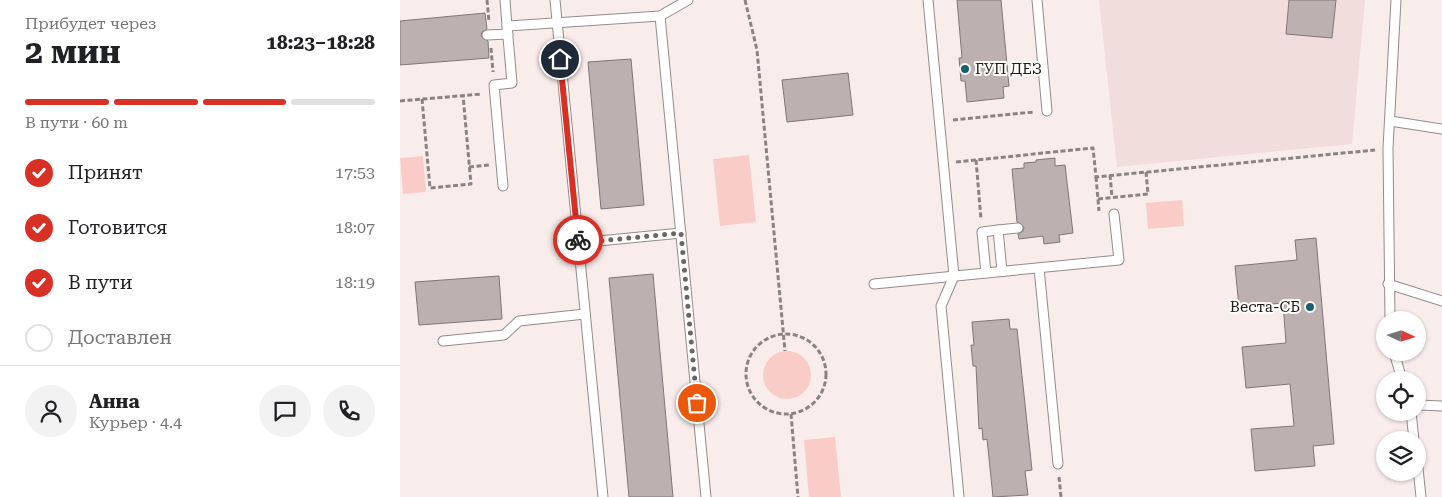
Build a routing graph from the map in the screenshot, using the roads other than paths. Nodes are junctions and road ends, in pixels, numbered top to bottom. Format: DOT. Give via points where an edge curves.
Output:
graph roads {
  1 [pos="505,0"];
  2 [pos="554,0"];
  3 [pos="688,0"];
  4 [pos="928,0"];
  5 [pos="1037,0"];
  6 [pos="1396,0"];
  7 [pos="660,16"];
  8 [pos="556,22"];
  9 [pos="508,30"];
  10 [pos="487,35"];
  11 [pos="1047,111"];
  12 [pos="1390,121"];
  13 [pos="1442,129"];
  14 [pos="503,186"];
  15 [pos="1114,214"];
  16 [pos="1018,228"];
  17 [pos="998,230"];
  18 [pos="681,233"];
  19 [pos="578,243"];
  20 [pos="1039,268"];
  21 [pos="1002,271"];
  22 [pos="986,273"];
  23 [pos="954,276"];
  24 [pos="874,284"];
  25 [pos="1388,284"];
  26 [pos="1442,301"];
  27 [pos="1390,311"];
  28 [pos="585,314"];
  29 [pos="443,341"];
  30 [pos="1426,405"];
  31 [pos="1442,406"];
  32 [pos="1058,464"];
  33 [pos="1419,481"];
  34 [pos="603,497"];
  35 [pos="706,497"];
  36 [pos="959,497"];
  37 [pos="1421,497"];
  1 -- 9 [label="lane"];
  2 -- 8 [label="lane"];
  3 -- 7 [label="lane"];
  4 -- 23 [label="lane"];
  5 -- 11 [label="lane"];
  6 -- 12 [label="lane"];
  7 -- 8 [label="lane"];
  7 -- 18 [label="lane"];
  8 -- 9 [label="lane"];
  8 -- 19 [label="lane"];
  9 -- 10 [label="lane"];
  9 -- 14 [label="lane" via="512,83 494,85"];
  12 -- 13 [label="lane"];
  12 -- 25 [label="lane"];
  15 -- 20 [label="lane" via="1118,260"];
  16 -- 17 [label="lane"];
  17 -- 21 [label="lane"];
  17 -- 22 [label="lane" via="982,232"];
  18 -- 19 [label="lane"];
  18 -- 35 [label="lane"];
  19 -- 28 [label="lane"];
  20 -- 21 [label="lane"];
  20 -- 32 [label="lane"];
  21 -- 22 [label="lane"];
  22 -- 23 [label="lane"];
  23 -- 24 [label="lane"];
  23 -- 36 [label="lane" via="941,306"];
  25 -- 26 [label="lane"];
  25 -- 27 [label="lane"];
  28 -- 29 [label="lane" via="520,320 504,335"];
  28 -- 34 [label="lane"];
  30 -- 31 [label="lane"];
  33 -- 37 [label="lane"];
}
